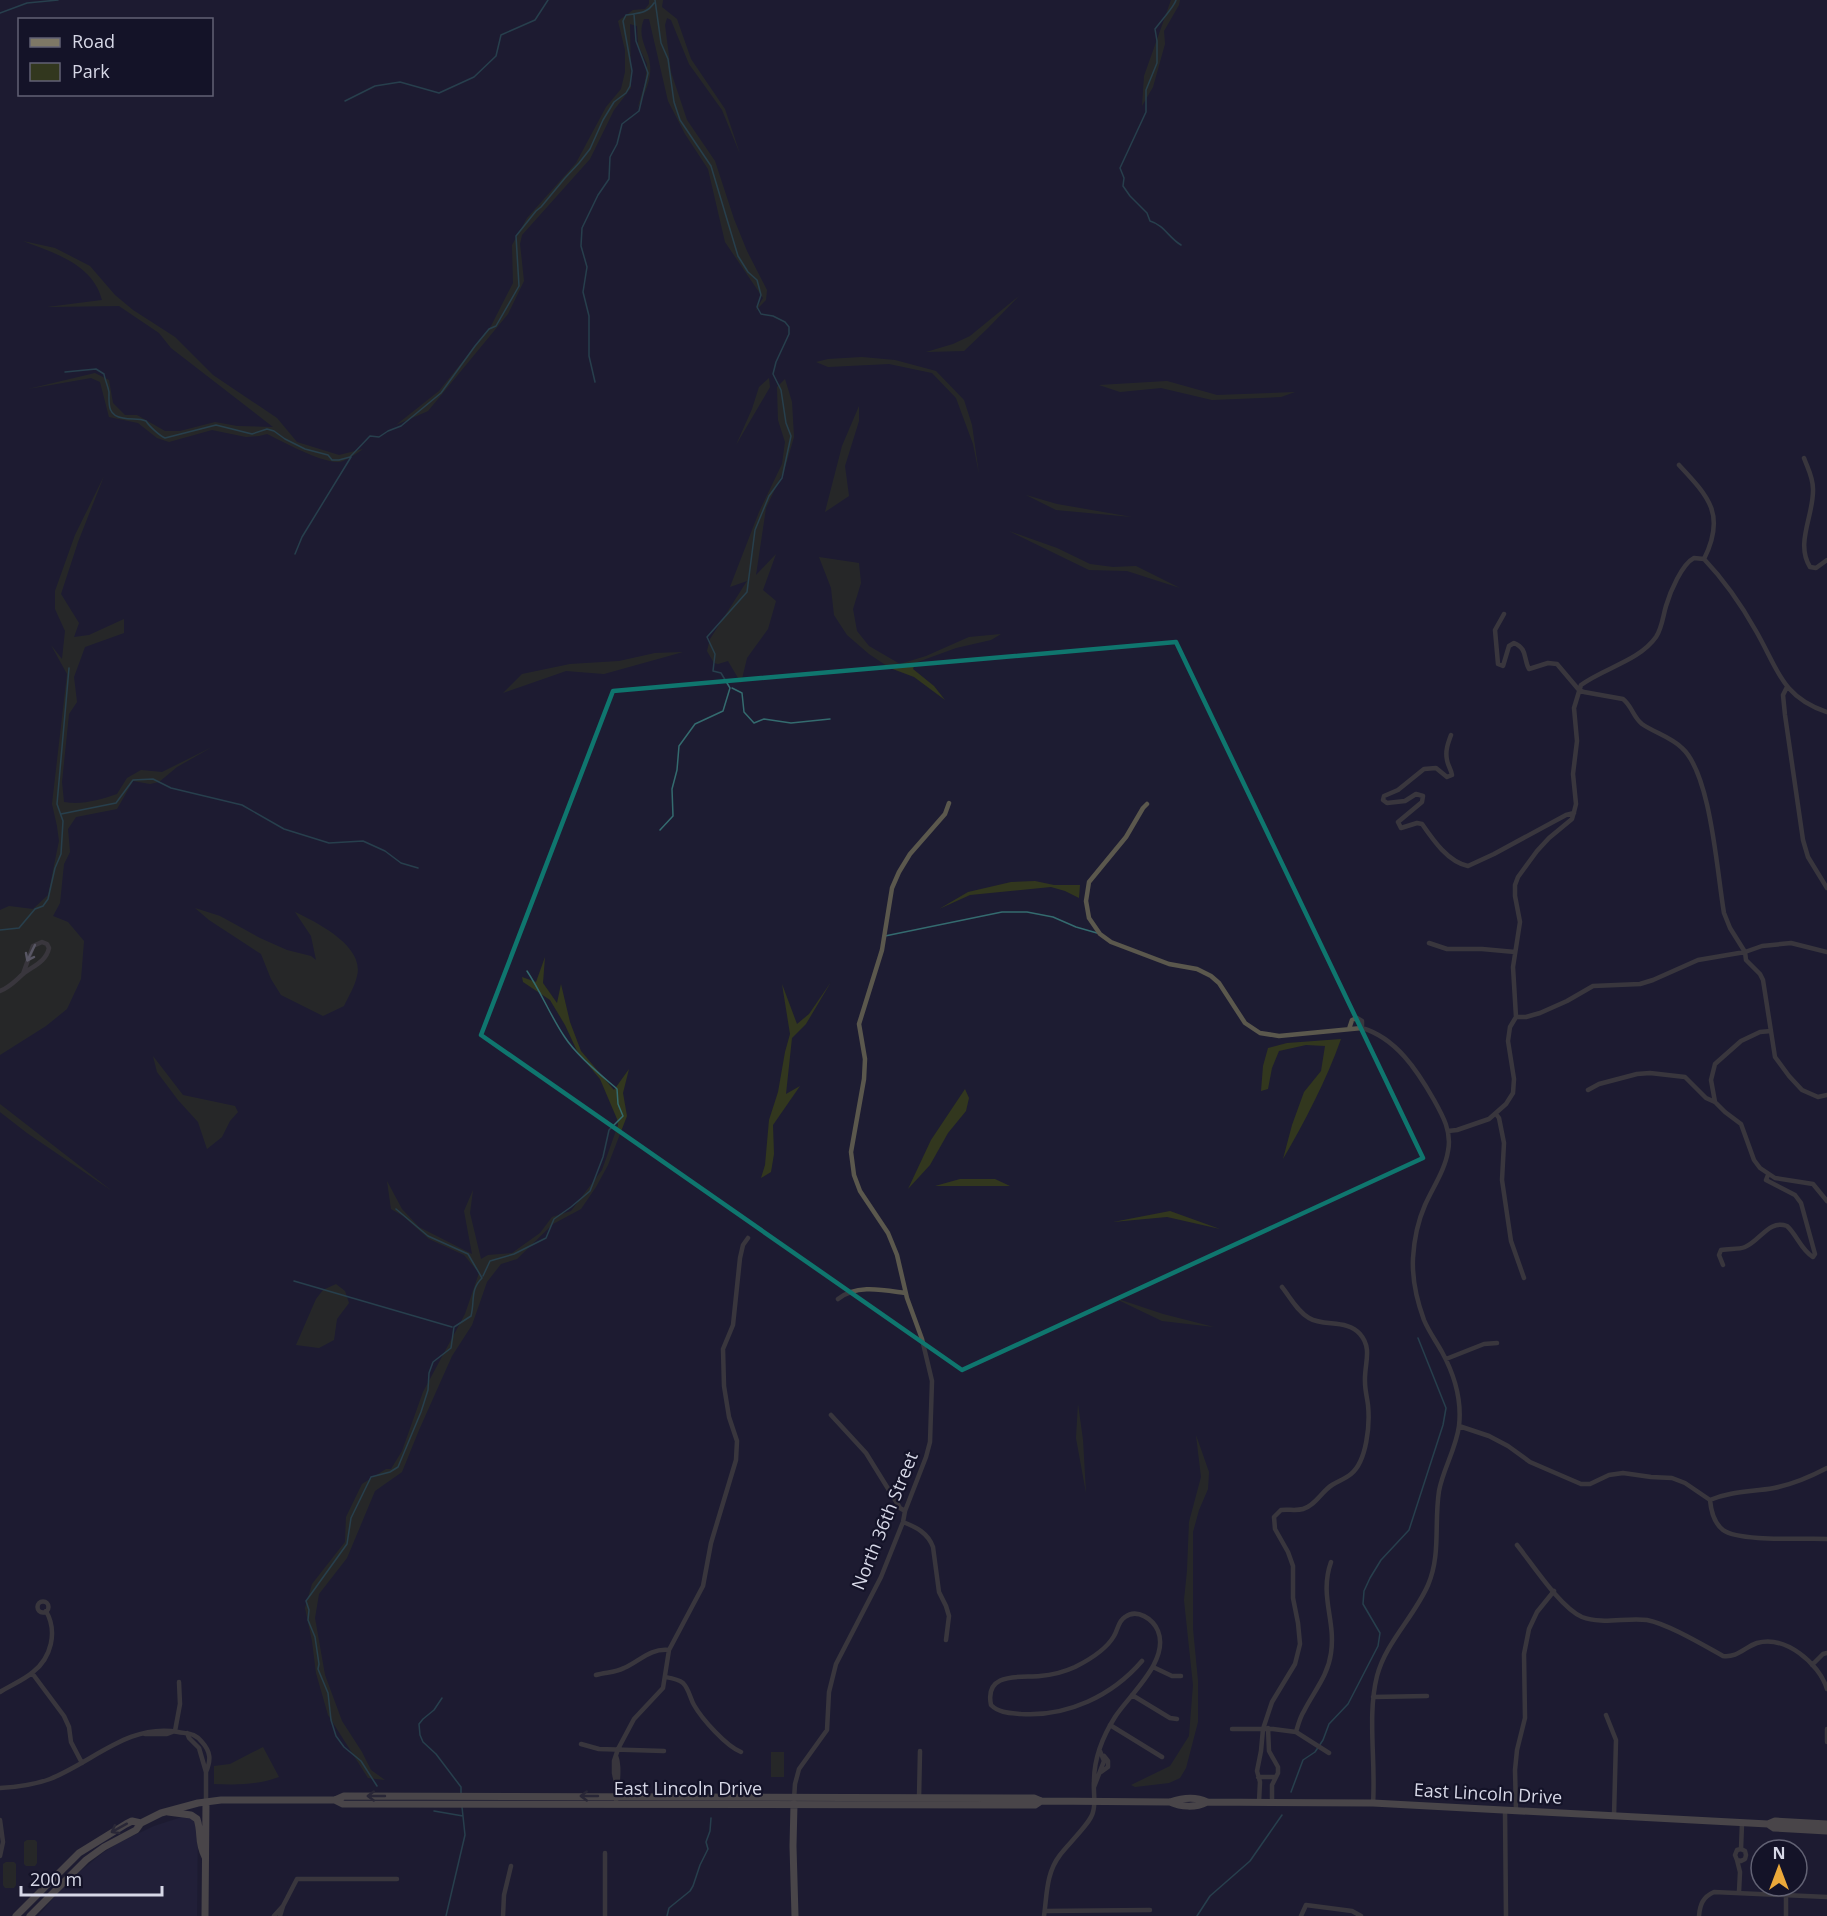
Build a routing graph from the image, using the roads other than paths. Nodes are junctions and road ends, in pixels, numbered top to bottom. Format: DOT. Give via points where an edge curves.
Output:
graph roads {
  1 [pos="1804,458"];
  2 [pos="1679,465"];
  3 [pos="1704,559"];
  4 [pos="1827,560"];
  5 [pos="1504,614"];
  6 [pos="1787,687"];
  7 [pos="1579,690"];
  8 [pos="1827,712"];
  9 [pos="1451,735"];
  10 [pos="949,803"];
  11 [pos="1148,804"];
  12 [pos="1574,812"];
  13 [pos="1827,888"];
  14 [pos="1429,943"];
  15 [pos="1515,952"];
  16 [pos="1745,952"];
  17 [pos="1827,952"];
  18 [pos="23,974"];
  19 [pos="0,991"];
  20 [pos="1516,1017"];
  21 [pos="1362,1028"];
  22 [pos="1349,1029"];
  23 [pos="1771,1031"];
  24 [pos="1588,1090"];
  25 [pos="1827,1095"];
  26 [pos="1715,1102"];
  27 [pos="1496,1114"];
  28 [pos="1448,1131"];
  29 [pos="1768,1175"];
  30 [pos="1827,1201"];
  31 [pos="748,1238"];
  32 [pos="1723,1265"];
  33 [pos="1524,1278"];
  34 [pos="1282,1287"];
  35 [pos="905,1293"];
  36 [pos="838,1299"];
  37 [pos="1497,1343"];
  38 [pos="1446,1359"];
  39 [pos="831,1415"];
  40 [pos="1459,1426"];
  41 [pos="1827,1468"];
  42 [pos="1710,1500"];
  43 [pos="905,1511"];
  44 [pos="903,1522"];
  45 [pos="1827,1539"];
  46 [pos="1517,1545"];
  47 [pos="1331,1562"];
  48 [pos="1554,1591"];
  49 [pos="46,1611"];
  50 [pos="946,1640"];
  51 [pos="669,1650"];
  52 [pos="1827,1653"];
  53 [pos="1142,1661"];
  54 [pos="1812,1665"];
  55 [pos="1153,1667"];
  56 [pos="32,1673"];
  57 [pos="1131,1674"];
  58 [pos="596,1676"];
  59 [pos="1181,1676"];
  60 [pos="665,1677"];
  61 [pos="178,1682"];
  62 [pos="1142,1684"];
  63 [pos="1827,1689"];
  64 [pos="0,1692"];
  65 [pos="1132,1695"];
  66 [pos="1427,1696"];
  67 [pos="1373,1697"];
  68 [pos="1606,1715"];
  69 [pos="1177,1719"];
  70 [pos="1110,1725"];
  71 [pos="1232,1729"];
  72 [pos="1266,1729"];
  73 [pos="1827,1729"];
  74 [pos="175,1731"];
  75 [pos="1296,1732"];
  76 [pos="187,1733"];
  77 [pos="201,1740"];
  78 [pos="1827,1742"];
  79 [pos="196,1744"];
  80 [pos="581,1744"];
  81 [pos="618,1749"];
  82 [pos="664,1751"];
  83 [pos="920,1751"];
  84 [pos="1100,1751"];
  85 [pos="1326,1751"];
  86 [pos="741,1752"];
  87 [pos="1162,1757"];
  88 [pos="82,1763"];
  89 [pos="206,1772"];
  90 [pos="1258,1777"];
  91 [pos="1275,1777"];
  92 [pos="0,1788"];
  93 [pos="1094,1789"];
  94 [pos="616,1800"];
  95 [pos="794,1801"];
  96 [pos="919,1801"];
  97 [pos="1094,1801"];
  98 [pos="206,1802"];
  99 [pos="1259,1802"];
  100 [pos="1272,1802"];
  101 [pos="1373,1803"];
  102 [pos="1505,1810"];
  103 [pos="1516,1810"];
  104 [pos="166,1812"];
  105 [pos="1614,1816"];
  106 [pos="0,1820"];
  107 [pos="141,1823"];
  108 [pos="1742,1823"];
  109 [pos="1768,1824"];
  110 [pos="1827,1824"];
  111 [pos="1827,1831"];
  112 [pos="1741,1850"];
  113 [pos="605,1854"];
  114 [pos="0,1856"];
  115 [pos="206,1858"];
  116 [pos="1737,1860"];
  117 [pos="1744,1860"];
  118 [pos="511,1866"];
  119 [pos="1740,1872"];
  120 [pos="397,1880"];
  121 [pos="1739,1892"];
  122 [pos="1749,1893"];
  123 [pos="1809,1896"];
  124 [pos="1827,1897"];
  125 [pos="1786,1898"];
  126 [pos="283,1906"];
  127 [pos="1150,1910"];
  128 [pos="1045,1914"];
  129 [pos="16,1916"];
  130 [pos="30,1916"];
  131 [pos="205,1916"];
  132 [pos="274,1916"];
  133 [pos="280,1916"];
  134 [pos="503,1916"];
  135 [pos="605,1916"];
  136 [pos="795,1916"];
  137 [pos="1301,1916"];
  138 [pos="1362,1916"];
  139 [pos="1506,1916"];
  140 [pos="1699,1916"];
  141 [pos="1786,1916"];
  1 -- 4 [label="street" via="1814,487 1804,550 1810,567 1816,568"];
  2 -- 3 [label="street" via="1712,506 1712,544"];
  3 -- 6 [label="street" via="1752,623"];
  3 -- 7 [label="street" via="1690,560 1683,569 1668,598 1659,632 1650,644 1590,679"];
  5 -- 7 [label="street" via="1495,630 1498,664 1503,666 1509,646 1514,643 1524,649 1529,669 1557,664"];
  6 -- 8 [label="street"];
  6 -- 13 [label="street" via="1785,715 1803,840 1808,858"];
  7 -- 12 [label="street" via="1574,708"];
  7 -- 16 [label="street" via="1623,699 1643,724 1678,745 1693,762 1704,793 1724,913"];
  9 -- 12 [label="street" via="1447,762 1452,775 1447,777 1436,768 1424,769 1398,790 1383,796 1387,803 1405,801 1416,794 1423,796 1422,802 1398,822 1401,828 1422,824 1434,841 1468,866"];
  10 -- 35 [label="street, North 36th Street" via="945,814 899,872 888,906 882,950 859,1024 865,1059 852,1166 860,1191 888,1233 902,1271"];
  11 -- 22 [label="street" via="1089,882 1089,918 1100,934 1169,964 1203,971 1219,983 1245,1023 1260,1033 1279,1036"];
  12 -- 15 [label="street" via="1572,819 1537,851 1516,881 1514,892 1520,922"];
  14 -- 15 [label="street" via="1447,949"];
  15 -- 20 [label="street"];
  16 -- 17 [label="street" via="1791,943"];
  16 -- 20 [label="street" via="1698,960 1640,984 1593,986 1540,1013"];
  16 -- 23 [label="street" via="1746,960 1763,980"];
  18 -- 18 [label="street, one-way" via="47,955 47,944 33,946"];
  18 -- 19 [label="street"];
  20 -- 27 [label="street" via="1508,1041 1513,1093"];
  21 -- 22 [label="street"];
  21 -- 22 [label="street" via="1362,1021 1357,1018"];
  21 -- 28 [label="street" via="1372,1031 1411,1063"];
  23 -- 25 [label="street" via="1772,1047 1780,1065 1802,1090 1818,1097"];
  23 -- 26 [label="street" via="1741,1041 1715,1064 1711,1080"];
  24 -- 26 [label="street" via="1650,1073 1684,1077"];
  26 -- 29 [label="street" via="1741,1124 1754,1160"];
  27 -- 28 [label="street"];
  27 -- 33 [label="street" via="1504,1143 1502,1180 1511,1241"];
  28 -- 38 [label="street" via="1448,1154 1421,1215 1413,1262 1422,1313"];
  29 -- 30 [label="street" via="1813,1184"];
  29 -- 32 [label="street" via="1766,1180 1801,1203 1815,1254 1810,1256 1784,1224 1762,1233 1745,1247 1721,1250"];
  31 -- 51 [label="street" via="740,1258 733,1325 723,1349 724,1386 737,1441 736,1460 711,1543 703,1586"];
  34 -- 72 [label="street" via="1309,1318 1348,1326 1361,1335 1368,1352 1368,1416 1363,1455 1352,1473 1309,1506 1281,1510 1274,1517 1275,1529 1293,1566 1300,1644 1295,1664 1272,1702"];
  35 -- 36 [label="street" via="870,1289"];
  35 -- 43 [label="street, North 36th Street" via="924,1347 932,1394 930,1443"];
  37 -- 38 [label="street"];
  38 -- 40 [label="street" via="1456,1388"];
  39 -- 43 [label="street" via="866,1453"];
  40 -- 42 [label="street" via="1495,1439 1530,1462 1578,1484 1623,1473 1672,1478"];
  40 -- 67 [label="street" via="1438,1493 1433,1572 1382,1662"];
  41 -- 42 [label="street" via="1804,1480"];
  42 -- 45 [label="street" via="1718,1526 1725,1532"];
  43 -- 44 [label="street, North 36th Street"];
  44 -- 50 [label="street" via="927,1536 933,1547 939,1592 949,1616"];
  44 -- 95 [label="street, North 36th Street" via="881,1577 836,1664 829,1692 827,1730 800,1768"];
  46 -- 48 [label="street"];
  47 -- 75 [label="street" via="1325,1586 1333,1641 1329,1664"];
  48 -- 54 [label="street" via="1568,1606 1593,1620 1650,1621 1730,1657 1758,1643 1778,1642"];
  48 -- 103 [label="street" via="1537,1611 1524,1654 1525,1718 1515,1770"];
  49 -- 56 [label="street" via="52,1628 51,1642 42,1664"];
  51 -- 58 [label="street" via="660,1649 625,1668"];
  51 -- 60 [label="street"];
  52 -- 54 [label="street"];
  53 -- 57 [label="street"];
  54 -- 63 [label="street"];
  55 -- 57 [label="street" via="1161,1645 1158,1631 1149,1619 1131,1615 1122,1619 1099,1653 1082,1664 1057,1674 1005,1678 993,1688 991,1705 1002,1712 1054,1712 1097,1697"];
  55 -- 59 [label="street"];
  55 -- 62 [label="street"];
  56 -- 64 [label="street"];
  56 -- 88 [label="street" via="64,1716"];
  57 -- 62 [label="street"];
  60 -- 81 [label="street" via="660,1692 634,1719"];
  60 -- 86 [label="street" via="684,1684 703,1717 732,1748"];
  61 -- 74 [label="street" via="181,1691"];
  62 -- 65 [label="street"];
  65 -- 69 [label="street"];
  65 -- 70 [label="street"];
  66 -- 67 [label="street"];
  67 -- 101 [label="street"];
  68 -- 105 [label="street" via="1616,1740"];
  70 -- 84 [label="street"];
  70 -- 87 [label="street"];
  71 -- 72 [label="street"];
  72 -- 75 [label="street"];
  72 -- 90 [label="street"];
  72 -- 91 [label="street" via="1269,1751 1278,1767"];
  73 -- 78 [label="street"];
  74 -- 76 [label="street"];
  74 -- 88 [label="street" via="127,1738"];
  75 -- 85 [label="street"];
  76 -- 77 [label="street"];
  76 -- 79 [label="street"];
  77 -- 79 [label="street"];
  77 -- 89 [label="street" via="209,1753"];
  79 -- 89 [label="street"];
  80 -- 81 [label="street"];
  81 -- 82 [label="street"];
  81 -- 94 [label="street"];
  83 -- 96 [label="street"];
  84 -- 93 [label="street"];
  84 -- 93 [label="street" via="1108,1767 1101,1772"];
  88 -- 92 [label="street" via="34,1784"];
  89 -- 98 [label="street"];
  90 -- 91 [label="street"];
  90 -- 99 [label="street"];
  91 -- 100 [label="street"];
  93 -- 97 [label="street"];
  94 -- 95 [label="main road, East Lincoln Drive"];
  94 -- 98 [label="main road, East Lincoln Drive"];
  95 -- 96 [label="main road, East Lincoln Drive"];
  95 -- 136 [label="main road"];
  96 -- 97 [label="main road, East Lincoln Drive" via="1035,1805 1041,1801"];
  97 -- 99 [label="main road, East Lincoln Drive" via="1170,1802 1179,1806"];
  97 -- 128 [label="street" via="1093,1814 1054,1865"];
  98 -- 104 [label="main road, East Lincoln Drive"];
  98 -- 115 [label="main road"];
  99 -- 100 [label="main road, East Lincoln Drive"];
  100 -- 101 [label="main road, East Lincoln Drive"];
  101 -- 102 [label="main road, East Lincoln Drive"];
  102 -- 103 [label="main road, East Lincoln Drive"];
  102 -- 139 [label="street"];
  103 -- 105 [label="main road, East Lincoln Drive"];
  104 -- 107 [label="main road, East Lincoln Drive"];
  104 -- 115 [label="main road" via="197,1819 199,1846"];
  105 -- 108 [label="main road, East Lincoln Drive"];
  106 -- 114 [label="street"];
  107 -- 129 [label="main road, East Lincoln Drive, one-way" via="132,1821 79,1853"];
  107 -- 130 [label="main road, East Lincoln Drive" via="136,1830 86,1860"];
  108 -- 109 [label="main road, East Lincoln Drive"];
  108 -- 112 [label="street"];
  109 -- 110 [label="main road, East Lincoln Drive"];
  109 -- 111 [label="main road, East Lincoln Drive" via="1774,1828"];
  112 -- 116 [label="street" via="1735,1853"];
  112 -- 117 [label="street" via="1746,1853"];
  113 -- 135 [label="street"];
  115 -- 131 [label="main road"];
  116 -- 117 [label="street"];
  116 -- 119 [label="street"];
  117 -- 119 [label="street"];
  118 -- 134 [label="street"];
  119 -- 121 [label="street"];
  120 -- 126 [label="street" via="297,1879"];
  121 -- 122 [label="street"];
  121 -- 140 [label="street" via="1714,1892 1704,1899"];
  123 -- 124 [label="street"];
  125 -- 141 [label="street"];
  126 -- 132 [label="street"];
  126 -- 133 [label="street"];
  127 -- 128 [label="street"];
  137 -- 138 [label="street" via="1306,1905"];
}
